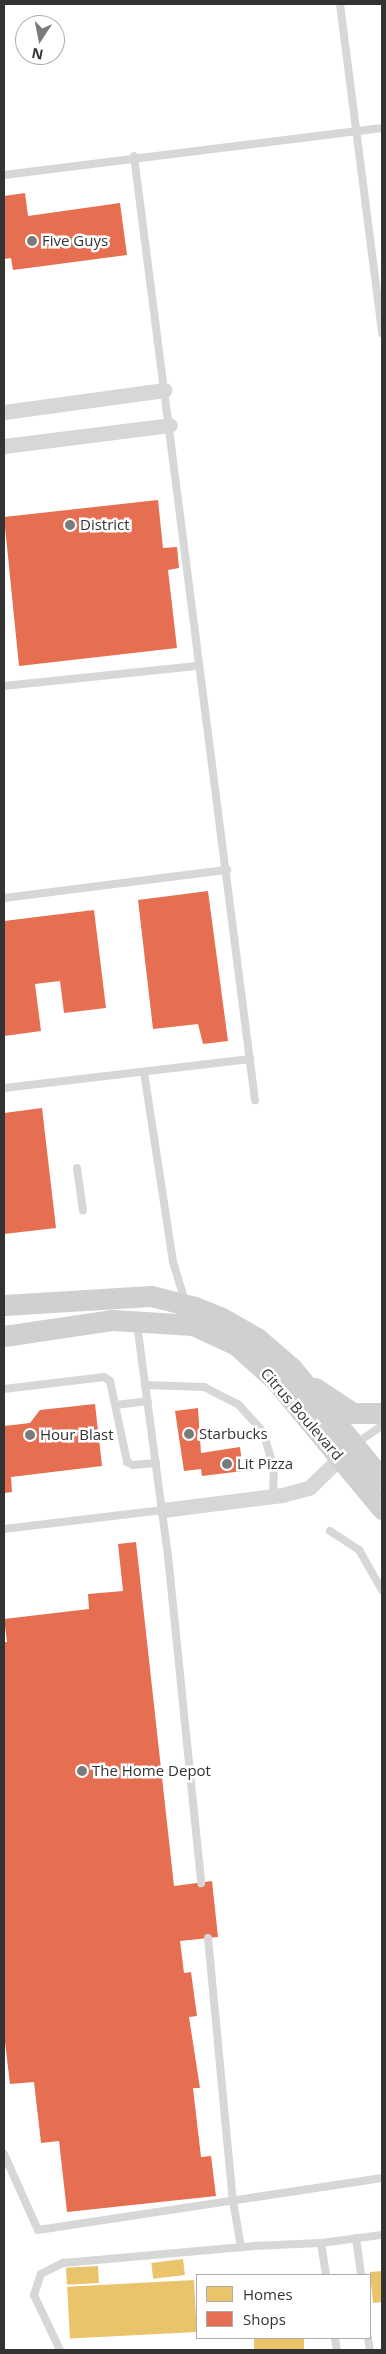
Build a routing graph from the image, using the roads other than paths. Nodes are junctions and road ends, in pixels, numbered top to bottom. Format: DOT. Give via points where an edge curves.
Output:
graph roads {
  1 [pos="340,4"];
  2 [pos="382,128"];
  3 [pos="356,132"];
  4 [pos="134,156"];
  5 [pos="4,175"];
  6 [pos="382,333"];
  7 [pos="165,390"];
  8 [pos="4,412"];
  9 [pos="170,425"];
  10 [pos="4,446"];
  11 [pos="199,666"];
  12 [pos="4,686"];
  13 [pos="227,870"];
  14 [pos="4,898"];
  15 [pos="250,1059"];
  16 [pos="144,1072"];
  17 [pos="4,1088"];
  18 [pos="255,1100"];
  19 [pos="77,1168"];
  20 [pos="83,1211"];
  21 [pos="186,1304"];
  22 [pos="4,1305"];
  23 [pos="136,1319"];
  24 [pos="4,1336"];
  25 [pos="299,1377"];
  26 [pos="146,1385"];
  27 [pos="4,1389"];
  28 [pos="148,1401"];
  29 [pos="116,1405"];
  30 [pos="382,1413"];
  31 [pos="382,1426"];
  32 [pos="347,1451"];
  33 [pos="156,1463"];
  34 [pos="379,1491"];
  35 [pos="273,1496"];
  36 [pos="162,1510"];
  37 [pos="4,1529"];
  38 [pos="330,1531"];
  39 [pos="382,1590"];
  40 [pos="201,1883"];
  41 [pos="208,1938"];
  42 [pos="4,2154"];
  43 [pos="382,2178"];
  44 [pos="233,2201"];
  45 [pos="382,2235"];
  46 [pos="356,2238"];
  47 [pos="321,2243"];
  48 [pos="241,2247"];
  49 [pos="326,2274"];
  50 [pos="360,2274"];
  51 [pos="60,2350"];
  1 -- 3 [label="lane"];
  2 -- 3 [label="lane"];
  3 -- 4 [label="lane"];
  3 -- 6 [label="lane"];
  4 -- 5 [label="lane"];
  4 -- 7 [label="lane"];
  7 -- 8 [label="street"];
  7 -- 9 [label="lane"];
  9 -- 10 [label="street"];
  9 -- 11 [label="lane"];
  11 -- 12 [label="lane"];
  11 -- 13 [label="lane" via="214,798"];
  13 -- 14 [label="lane"];
  13 -- 15 [label="lane"];
  15 -- 16 [label="lane"];
  15 -- 18 [label="lane"];
  16 -- 17 [label="lane"];
  16 -- 21 [label="lane" via="173,1262"];
  19 -- 20 [label="lane"];
  21 -- 22 [label="street, Citrus Boulevard" via="151,1296"];
  21 -- 25 [label="street, Citrus Boulevard" via="220,1317 257,1338"];
  23 -- 24 [label="street, Citrus Boulevard"];
  23 -- 26 [label="lane"];
  23 -- 32 [label="street, Citrus Boulevard" via="193,1325 236,1345"];
  25 -- 30 [label="street" via="353,1413"];
  25 -- 32 [label="street, Citrus Boulevard"];
  26 -- 28 [label="lane"];
  26 -- 35 [label="lane" via="204,1387 238,1404 263,1432 274,1467"];
  27 -- 29 [label="lane" via="104,1377 110,1382"];
  28 -- 29 [label="lane"];
  28 -- 33 [label="lane"];
  29 -- 33 [label="lane" via="128,1462 133,1465"];
  31 -- 32 [label="lane"];
  32 -- 34 [label="street, Citrus Boulevard"];
  32 -- 35 [label="street" via="309,1488"];
  33 -- 36 [label="lane"];
  35 -- 36 [label="street"];
  36 -- 37 [label="lane"];
  36 -- 40 [label="lane"];
  38 -- 39 [label="lane" via="359,1550"];
  41 -- 44 [label="lane"];
  42 -- 44 [label="lane" via="38,2230"];
  43 -- 44 [label="lane"];
  44 -- 48 [label="lane"];
  45 -- 46 [label="lane"];
  46 -- 47 [label="lane"];
  46 -- 50 [label="lane"];
  47 -- 48 [label="lane"];
  47 -- 49 [label="lane"];
  48 -- 51 [label="lane" via="63,2263 41,2274 34,2295"];
}
